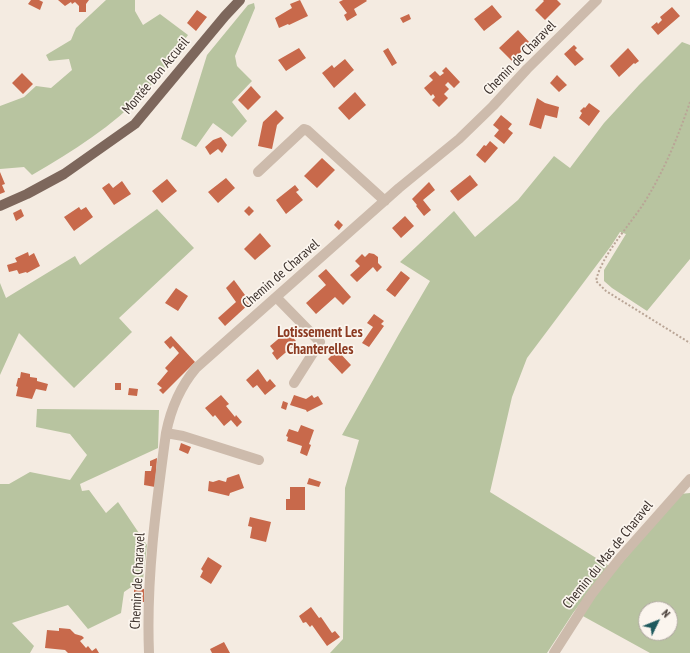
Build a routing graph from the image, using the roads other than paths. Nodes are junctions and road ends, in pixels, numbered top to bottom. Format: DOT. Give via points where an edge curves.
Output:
graph roads {
  1 [pos="240,0"];
  2 [pos="595,1"];
  3 [pos="258,172"];
  4 [pos="385,201"];
  5 [pos="0,206"];
  6 [pos="276,297"];
  7 [pos="294,383"];
  8 [pos="166,433"];
  9 [pos="259,460"];
  10 [pos="690,479"];
  11 [pos="149,653"];
  12 [pos="554,653"];
  1 -- 5 [label="main road, Montée Bon Accueil" via="135,124 64,174"];
  2 -- 4 [label="street, Chemin de Charavel" via="459,139"];
  3 -- 4 [label="street" via="304,129"];
  4 -- 6 [label="street, Chemin de Charavel"];
  6 -- 7 [label="street" via="320,342"];
  6 -- 8 [label="street, Chemin de Charavel" via="189,376 174,403"];
  8 -- 9 [label="street"];
  8 -- 11 [label="street, Chemin de Charavel" via="153,541"];
  10 -- 12 [label="street, Chemin du Mas de Charavel" via="595,589"];
}
